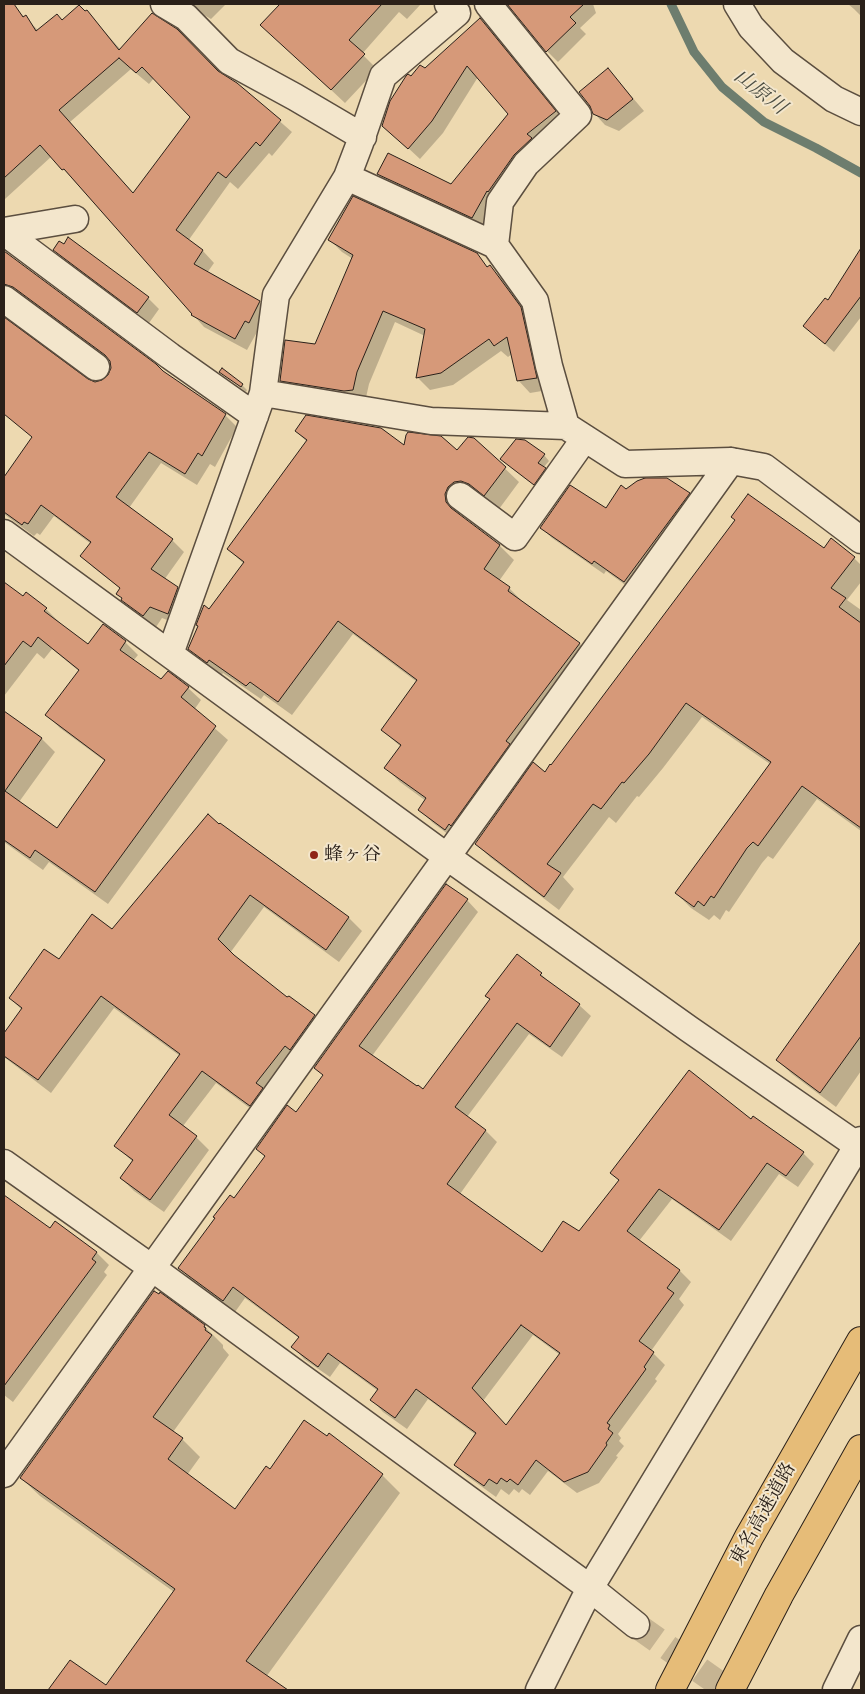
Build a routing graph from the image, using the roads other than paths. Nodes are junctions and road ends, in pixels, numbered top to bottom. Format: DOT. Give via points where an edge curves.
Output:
graph roads {
  1 [pos="164,4"];
  2 [pos="488,4"];
  3 [pos="737,4"];
  4 [pos="458,7"];
  5 [pos="861,112"];
  6 [pos="363,137"];
  7 [pos="347,177"];
  8 [pos="76,219"];
  9 [pos="4,231"];
  10 [pos="496,245"];
  11 [pos="4,299"];
  12 [pos="96,367"];
  13 [pos="259,404"];
  14 [pos="576,432"];
  15 [pos="731,461"];
  16 [pos="460,496"];
  17 [pos="4,533"];
  18 [pos="861,540"];
  19 [pos="170,654"];
  20 [pos="446,856"];
  21 [pos="860,1144"];
  22 [pos="4,1163"];
  23 [pos="152,1268"];
  24 [pos="861,1341"];
  25 [pos="861,1449"];
  26 [pos="4,1474"];
  27 [pos="590,1588"];
  28 [pos="636,1625"];
  29 [pos="861,1639"];
  30 [pos="539,1690"];
  31 [pos="670,1690"];
  32 [pos="730,1690"];
  33 [pos="836,1690"];
  1 -- 6 [label="street" via="186,17 228,61"];
  2 -- 10 [label="street" via="578,116 526,164 500,202"];
  3 -- 5 [label="street" via="750,27 783,61 834,98"];
  4 -- 6 [label="street" via="383,76"];
  6 -- 7 [label="street"];
  7 -- 10 [label="street"];
  7 -- 13 [label="street" via="276,295"];
  8 -- 9 [label="street"];
  9 -- 13 [label="street" via="170,356"];
  10 -- 14 [label="street" via="535,301 549,366"];
  11 -- 12 [label="street"];
  13 -- 14 [label="street"];
  13 -- 19 [label="street"];
  14 -- 15 [label="street" via="625,464"];
  14 -- 16 [label="street" via="515,537"];
  15 -- 18 [label="street" via="764,467"];
  15 -- 20 [label="street"];
  17 -- 19 [label="street"];
  19 -- 20 [label="street"];
  20 -- 21 [label="street" via="689,1029"];
  20 -- 23 [label="street"];
  21 -- 27 [label="street"];
  22 -- 23 [label="street"];
  23 -- 26 [label="street"];
  23 -- 27 [label="street"];
  24 -- 31 [label="highway, 東名高速道路" via="749,1537"];
  25 -- 32 [label="highway"];
  27 -- 28 [label="street"];
  27 -- 30 [label="street"];
  29 -- 33 [label="street"];
}
